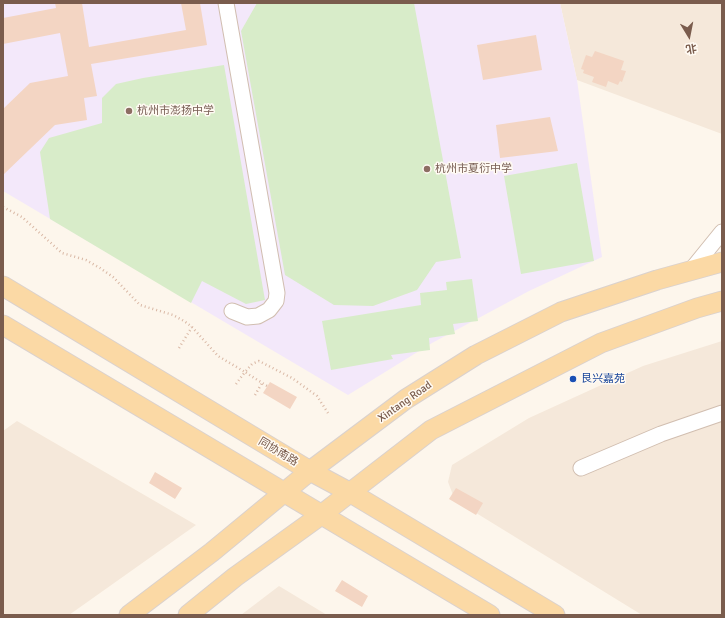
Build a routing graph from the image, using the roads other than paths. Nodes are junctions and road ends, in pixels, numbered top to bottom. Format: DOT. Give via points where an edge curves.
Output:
graph roads {
  1 [pos="226,3"];
  2 [pos="722,232"];
  3 [pos="722,262"];
  4 [pos="692,269"];
  5 [pos="3,286"];
  6 [pos="722,301"];
  7 [pos="232,311"];
  8 [pos="3,325"];
  9 [pos="722,413"];
  10 [pos="581,468"];
  11 [pos="310,471"];
  12 [pos="285,493"];
  13 [pos="351,493"];
  14 [pos="321,515"];
  15 [pos="129,615"];
  16 [pos="188,615"];
  17 [pos="490,615"];
  18 [pos="555,615"];
  1 -- 7 [label="street" via="277,293 276,301 269,310 258,316 247,317"];
  2 -- 4 [label="street"];
  3 -- 4 [label="main road, Xintang Road"];
  4 -- 11 [label="main road, Xintang Road" via="561,312 476,355 406,399"];
  5 -- 11 [label="main road, 同协南路"];
  6 -- 13 [label="main road" via="601,342 431,430"];
  8 -- 12 [label="main road"];
  9 -- 10 [label="street" via="661,434"];
  11 -- 12 [label="main road, Xintang Road"];
  11 -- 13 [label="main road, 同协南路"];
  12 -- 14 [label="main road"];
  12 -- 15 [label="main road, Xintang Road"];
  13 -- 14 [label="main road"];
  13 -- 18 [label="main road, 同协南路"];
  14 -- 16 [label="main road" via="235,577"];
  14 -- 17 [label="main road"];
}
